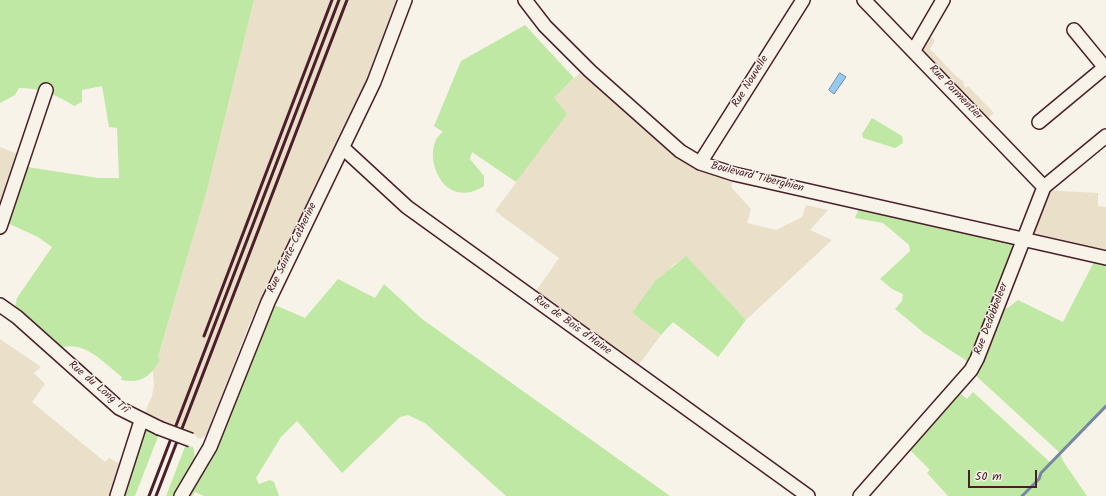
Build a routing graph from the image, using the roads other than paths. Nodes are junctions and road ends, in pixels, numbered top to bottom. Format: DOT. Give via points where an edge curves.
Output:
graph roads {
  1 [pos="405,0"];
  2 [pos="525,0"];
  3 [pos="803,0"];
  4 [pos="864,0"];
  5 [pos="943,0"];
  6 [pos="1074,30"];
  7 [pos="914,50"];
  8 [pos="1105,69"];
  9 [pos="46,90"];
  10 [pos="1040,122"];
  11 [pos="1106,136"];
  12 [pos="343,148"];
  13 [pos="700,164"];
  14 [pos="1044,187"];
  15 [pos="0,227"];
  16 [pos="1025,240"];
  17 [pos="1106,258"];
  18 [pos="0,305"];
  19 [pos="141,420"];
  20 [pos="210,447"];
  21 [pos="117,496"];
  22 [pos="181,496"];
  23 [pos="808,496"];
  24 [pos="860,496"];
  1 -- 12 [label="street, Rue Sainte-Catherine" via="374,82"];
  2 -- 13 [label="street, Boulevard Tiberghien" via="545,26 590,71 680,151"];
  3 -- 13 [label="street, Rue Nouvelle"];
  4 -- 7 [label="street, Rue Parmentier"];
  5 -- 7 [label="street"];
  6 -- 8 [label="street"];
  7 -- 14 [label="street, Rue Parmentier"];
  8 -- 10 [label="street"];
  9 -- 15 [label="street"];
  11 -- 14 [label="street"];
  12 -- 20 [label="street, Rue Sainte-Catherine" via="268,302"];
  12 -- 23 [label="street, Rue de Bois d'Haine" via="407,207"];
  13 -- 16 [label="street, Boulevard Tiberghien"];
  14 -- 16 [label="street, Rue Dedobbeleer"];
  16 -- 17 [label="street, Boulevard Tiberghien"];
  16 -- 24 [label="street, Rue Dedobbeleer" via="971,370"];
  18 -- 19 [label="street, Rue du Long Trî" via="17,317 119,408"];
  19 -- 20 [label="street, Rue du Long Trî, bridge"];
  19 -- 21 [label="street"];
  20 -- 22 [label="street, Rue Sainte-Catherine"];
}
